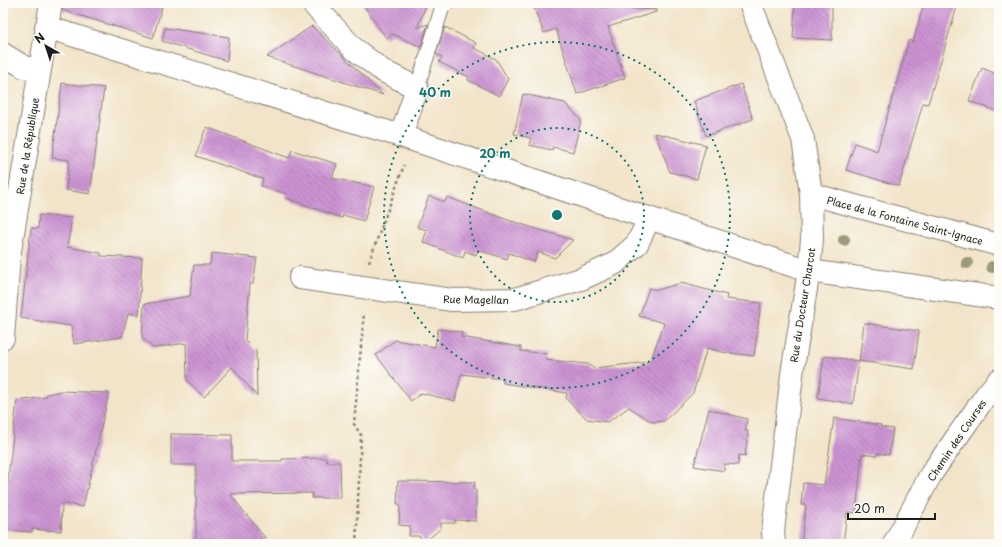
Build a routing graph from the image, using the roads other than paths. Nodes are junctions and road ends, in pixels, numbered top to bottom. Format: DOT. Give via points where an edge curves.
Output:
graph roads {
  1 [pos="51,3"];
  2 [pos="312,3"];
  3 [pos="449,3"];
  4 [pos="750,3"];
  5 [pos="46,28"];
  6 [pos="3,54"];
  7 [pos="39,70"];
  8 [pos="417,88"];
  9 [pos="407,138"];
  10 [pos="811,194"];
  11 [pos="649,219"];
  12 [pos="999,245"];
  13 [pos="809,271"];
  14 [pos="300,278"];
  15 [pos="999,298"];
  16 [pos="3,338"];
  17 [pos="999,380"];
  18 [pos="774,544"];
  19 [pos="894,544"];
  1 -- 5 [label="street, Rue de la République"];
  2 -- 8 [label="street" via="353,48 383,71"];
  3 -- 8 [label="lane" via="443,5"];
  4 -- 10 [label="street, Rue du Docteur Charcot" via="803,139"];
  5 -- 7 [label="street, Rue de la République"];
  5 -- 9 [label="street"];
  6 -- 7 [label="street" via="24,67"];
  7 -- 16 [label="street, Rue de la République" via="9,257"];
  8 -- 9 [label="street"];
  9 -- 11 [label="street"];
  10 -- 12 [label="street, Place de la Fontaine Saint-Ignace"];
  10 -- 13 [label="street, Rue du Docteur Charcot" via="812,239"];
  11 -- 13 [label="street"];
  11 -- 14 [label="street, Rue Magellan" via="637,244 614,264 581,279 515,299 452,300"];
  13 -- 15 [label="street"];
  13 -- 18 [label="street, Rue du Docteur Charcot" via="793,367 773,532"];
  17 -- 19 [label="street, Chemin des Courses" via="931,474"];
}
